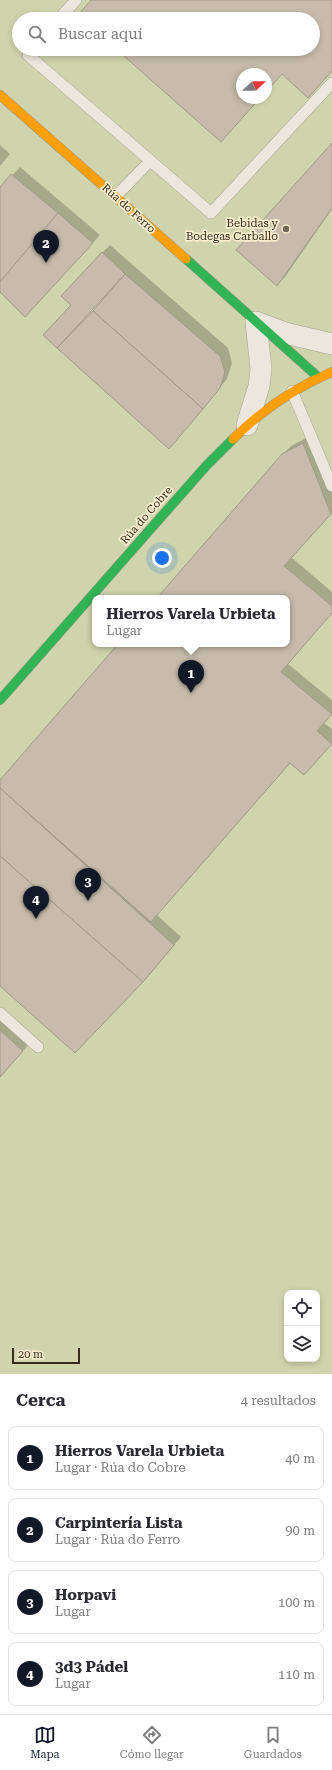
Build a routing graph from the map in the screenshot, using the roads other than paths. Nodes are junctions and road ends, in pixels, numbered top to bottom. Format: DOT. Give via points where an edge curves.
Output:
graph roads {
  1 [pos="76,0"];
  2 [pos="65,12"];
  3 [pos="29,56"];
  4 [pos="332,83"];
  5 [pos="0,95"];
  6 [pos="150,161"];
  7 [pos="116,196"];
  8 [pos="256,322"];
  9 [pos="332,344"];
  10 [pos="332,372"];
  11 [pos="318,377"];
  12 [pos="292,391"];
  13 [pos="247,424"];
  14 [pos="332,486"];
  15 [pos="92,595"];
  16 [pos="92,595"];
  17 [pos="0,700"];
  18 [pos="0,1013"];
  19 [pos="38,1047"];
  1 -- 2 [label="lane"];
  3 -- 6 [label="lane"];
  4 -- 6 [label="lane" via="211,213"];
  5 -- 7 [label="street, Rúa do Ferro"];
  6 -- 7 [label="lane"];
  7 -- 8 [label="street, Rúa do Ferro"];
  8 -- 9 [label="street, Rúa do Ferro" via="285,333"];
  8 -- 11 [label="street, Rúa do Ferro"];
  8 -- 13 [label="street" via="261,369"];
  10 -- 11 [label="street, Rúa do Cobre"];
  11 -- 12 [label="street, Rúa do Cobre"];
  12 -- 13 [label="street, Rúa do Cobre"];
  12 -- 14 [label="lane"];
  13 -- 15 [label="street, Rúa do Cobre" via="206,466"];
  16 -- 17 [label="street, Rúa do Cobre"];
  18 -- 19 [label="lane"];
}
